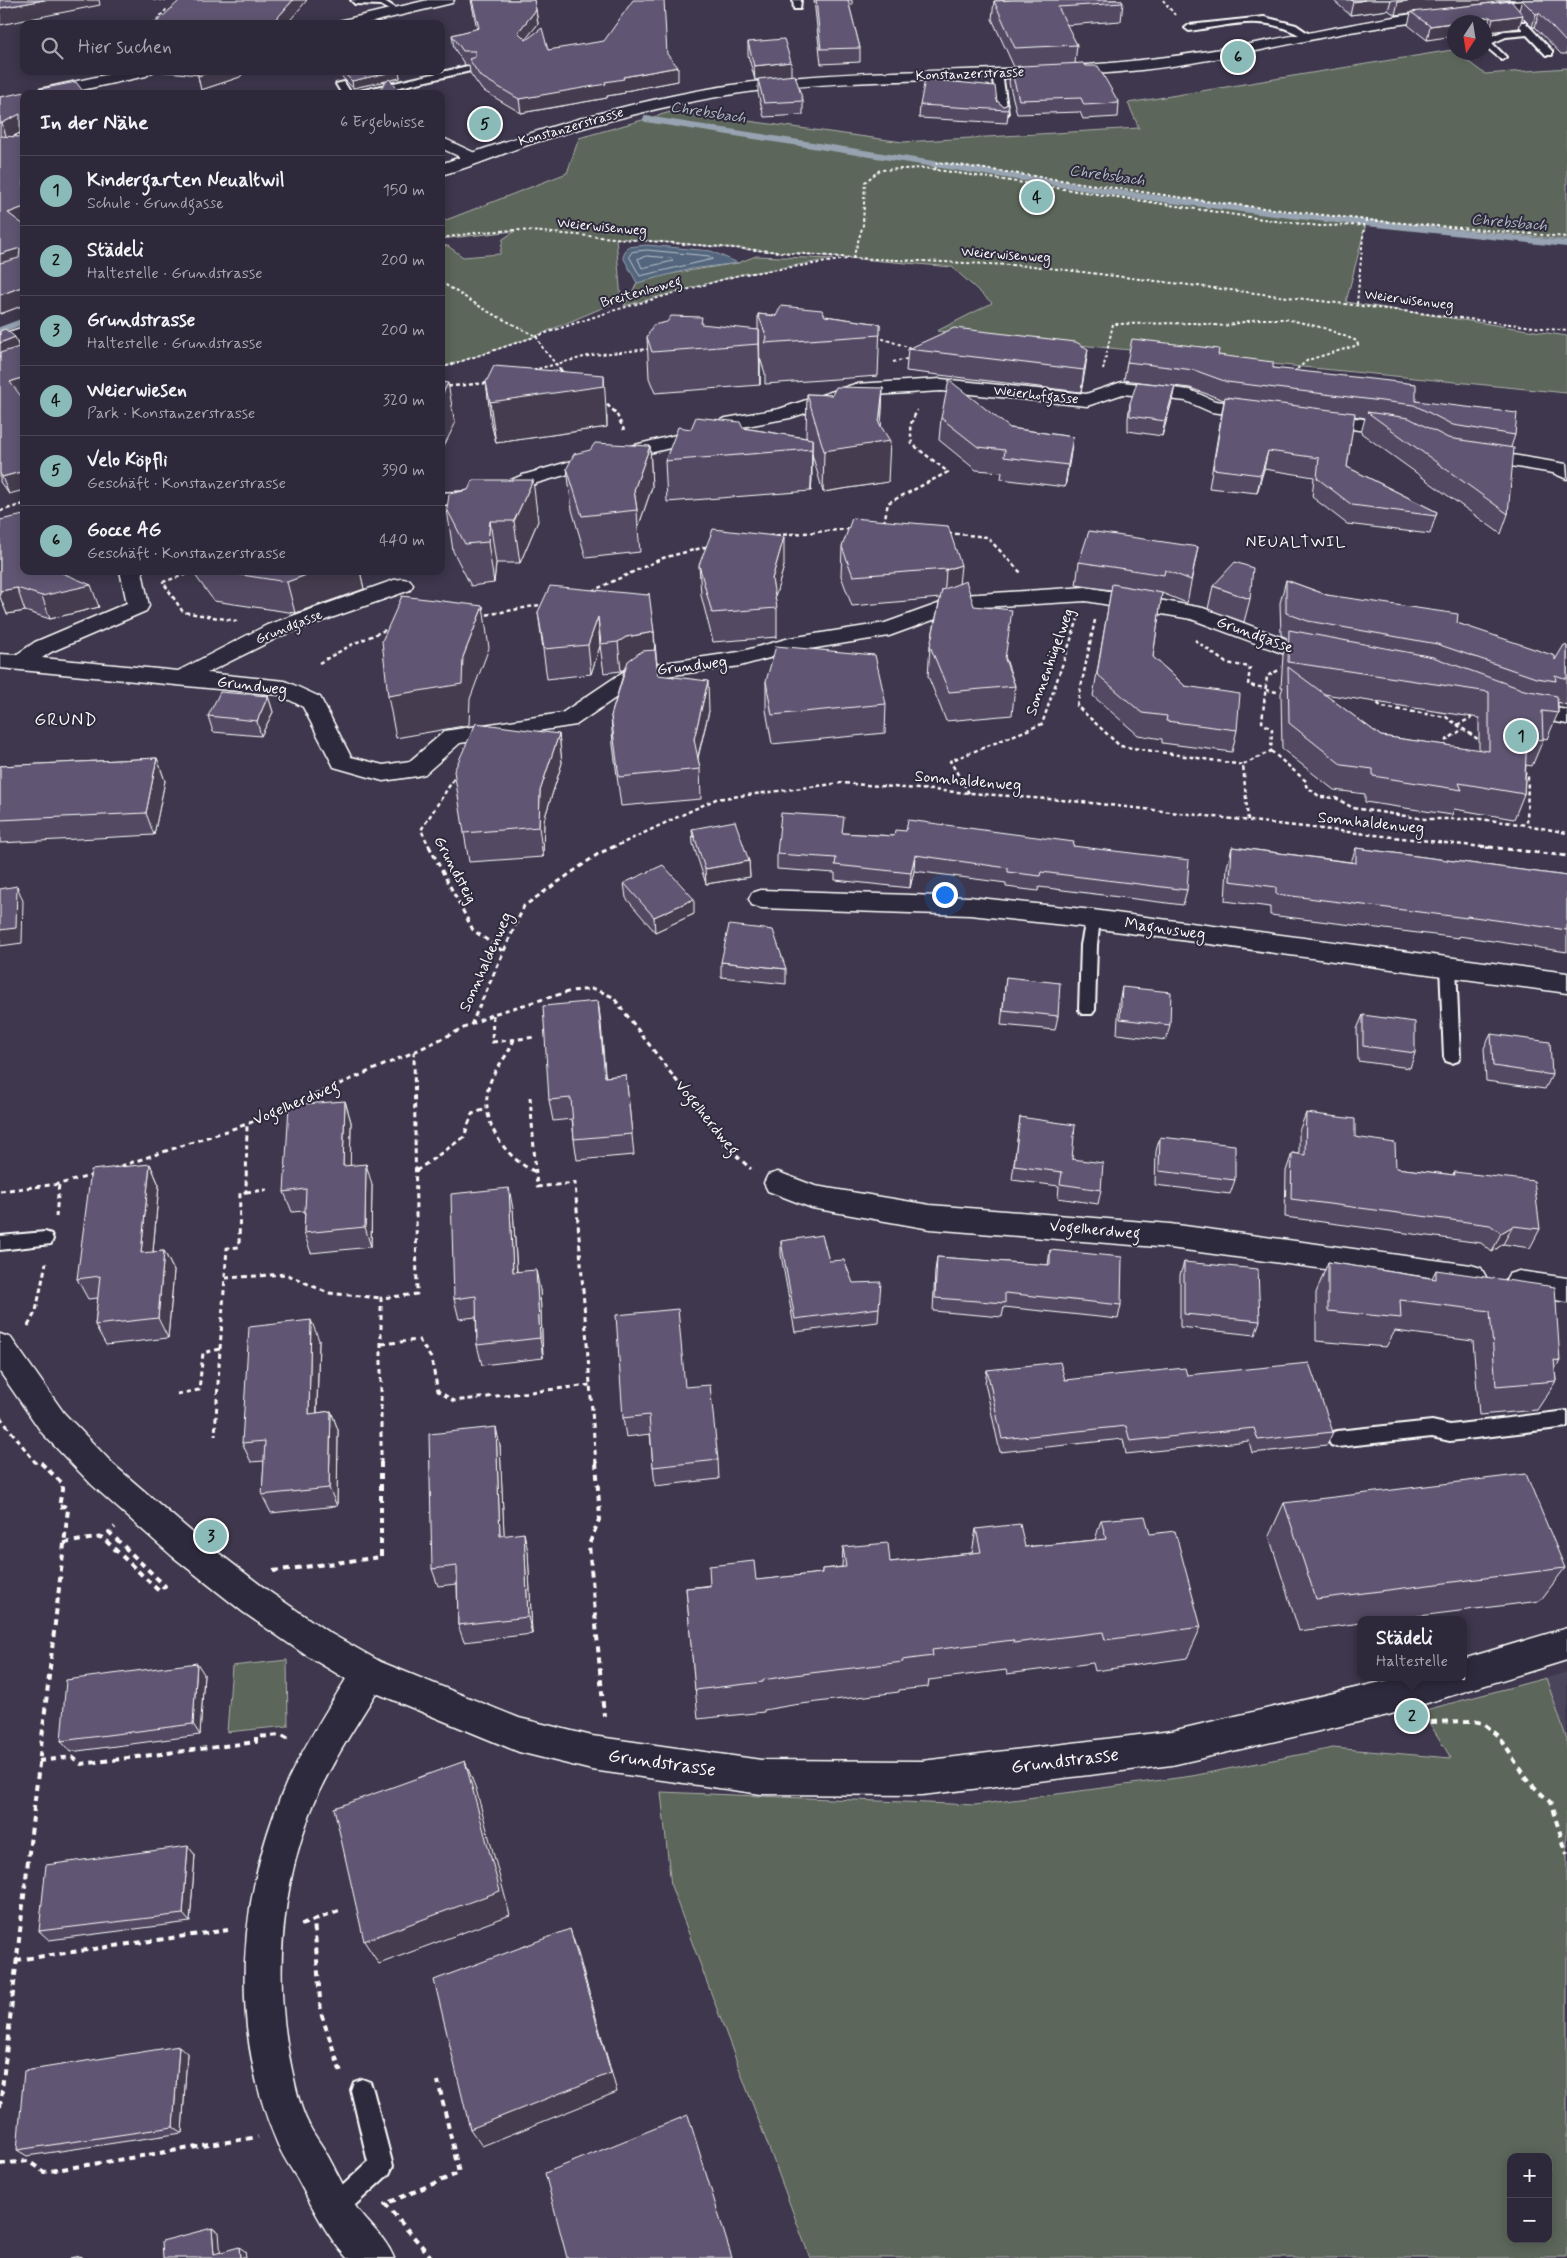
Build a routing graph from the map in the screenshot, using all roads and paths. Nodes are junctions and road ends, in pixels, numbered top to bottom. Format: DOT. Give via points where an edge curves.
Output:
graph roads {
  1 [pos="153,0"];
  2 [pos="176,0"];
  3 [pos="447,0"];
  4 [pos="1163,0"];
  5 [pos="355,1"];
  6 [pos="1567,4"];
  7 [pos="1508,8"];
  8 [pos="396,11"];
  9 [pos="178,12"];
  10 [pos="1176,17"];
  11 [pos="157,20"];
  12 [pos="360,20"];
  13 [pos="1189,28"];
  14 [pos="1530,32"];
  15 [pos="1308,36"];
  16 [pos="1549,53"];
  17 [pos="1502,57"];
  18 [pos="472,68"];
  19 [pos="997,73"];
  20 [pos="445,74"];
  21 [pos="128,75"];
  22 [pos="440,75"];
  23 [pos="341,84"];
  24 [pos="58,90"];
  25 [pos="345,90"];
  26 [pos="373,90"];
  27 [pos="1002,114"];
  28 [pos="20,136"];
  29 [pos="3,146"];
  30 [pos="20,147"];
  31 [pos="445,147"];
  32 [pos="473,158"];
  33 [pos="445,168"];
  34 [pos="935,169"];
  35 [pos="1367,220"];
  36 [pos="1364,225"];
  37 [pos="445,237"];
  38 [pos="1567,237"];
  39 [pos="853,258"];
  40 [pos="445,284"];
  41 [pos="1358,304"];
  42 [pos="1567,330"];
  43 [pos="20,334"];
  44 [pos="536,336"];
  45 [pos="869,336"];
  46 [pos="0,342"];
  47 [pos="650,349"];
  48 [pos="557,363"];
  49 [pos="886,364"];
  50 [pos="445,367"];
  51 [pos="527,372"];
  52 [pos="568,379"];
  53 [pos="492,382"];
  54 [pos="933,385"];
  55 [pos="445,387"];
  56 [pos="1111,392"];
  57 [pos="595,396"];
  58 [pos="1283,415"];
  59 [pos="1418,436"];
  60 [pos="1462,453"];
  61 [pos="626,454"];
  62 [pos="1567,473"];
  63 [pos="445,499"];
  64 [pos="20,505"];
  65 [pos="0,511"];
  66 [pos="883,526"];
  67 [pos="856,528"];
  68 [pos="940,532"];
  69 [pos="766,536"];
  70 [pos="711,546"];
  71 [pos="131,575"];
  72 [pos="183,575"];
  73 [pos="402,585"];
  74 [pos="591,592"];
  75 [pos="1086,594"];
  76 [pos="1043,597"];
  77 [pos="554,601"];
  78 [pos="1096,616"];
  79 [pos="478,617"];
  80 [pos="240,621"];
  81 [pos="396,626"];
  82 [pos="1195,636"];
  83 [pos="1345,660"];
  84 [pos="10,662"];
  85 [pos="319,663"];
  86 [pos="1287,667"];
  87 [pos="182,678"];
  88 [pos="1266,689"];
  89 [pos="1277,692"];
  90 [pos="1482,694"];
  91 [pos="1368,697"];
  92 [pos="1567,717"];
  93 [pos="1458,725"];
  94 [pos="1463,729"];
  95 [pos="453,736"];
  96 [pos="1488,747"];
  97 [pos="1271,751"];
  98 [pos="1444,756"];
  99 [pos="1243,765"];
  100 [pos="1520,770"];
  101 [pos="969,793"];
  102 [pos="1248,820"];
  103 [pos="1527,825"];
  104 [pos="1567,833"];
  105 [pos="1567,856"];
  106 [pos="761,899"];
  107 [pos="1093,919"];
  108 [pos="504,952"];
  109 [pos="1448,966"];
  110 [pos="1567,983"];
  111 [pos="1087,1010"];
  112 [pos="493,1014"];
  113 [pos="471,1025"];
  114 [pos="536,1036"];
  115 [pos="514,1039"];
  116 [pos="414,1052"];
  117 [pos="1452,1057"];
  118 [pos="530,1097"];
  119 [pos="486,1109"];
  120 [pos="247,1124"];
  121 [pos="109,1170"];
  122 [pos="416,1171"];
  123 [pos="536,1172"];
  124 [pos="100,1173"];
  125 [pos="778,1184"];
  126 [pos="267,1190"];
  127 [pos="0,1191"];
  128 [pos="246,1192"];
  129 [pos="45,1239"];
  130 [pos="0,1244"];
  131 [pos="225,1278"];
  132 [pos="1567,1290"];
  133 [pos="382,1298"];
  134 [pos="382,1344"];
  135 [pos="0,1347"];
  136 [pos="220,1349"];
  137 [pos="590,1384"];
  138 [pos="177,1394"];
  139 [pos="0,1417"];
  140 [pos="1567,1418"];
  141 [pos="215,1436"];
  142 [pos="1337,1439"];
  143 [pos="139,1506"];
  144 [pos="64,1543"];
  145 [pos="273,1571"];
  146 [pos="1567,1644"];
  147 [pos="369,1674"];
  148 [pos="1467,1674"];
  149 [pos="1444,1681"];
  150 [pos="604,1716"];
  151 [pos="1422,1720"];
  152 [pos="291,1740"];
  153 [pos="39,1761"];
  154 [pos="1567,1854"];
  155 [pos="339,1910"];
  156 [pos="314,1920"];
  157 [pos="297,1926"];
  158 [pos="228,1930"];
  159 [pos="16,1960"];
  160 [pos="438,2081"];
  161 [pos="353,2086"];
  162 [pos="0,2107"];
  163 [pos="291,2129"];
  164 [pos="0,2164"];
  165 [pos="374,2172"];
  166 [pos="385,2204"];
  167 [pos="335,2208"];
  168 [pos="374,2258"];
  169 [pos="432,2258"];
  1 -- 2 [label="path"];
  3 -- 8 [label="street"];
  4 -- 10 [label="path"];
  5 -- 8 [label="lane" via="383,4"];
  6 -- 7 [label="street, Konstanzerstrasse"];
  7 -- 14 [label="lane"];
  7 -- 15 [label="street, Konstanzerstrasse" via="1401,20"];
  8 -- 12 [label="street"];
  9 -- 11 [label="path" via="166,10"];
  13 -- 15 [label="lane" via="1265,19 1289,24"];
  14 -- 16 [label="lane"];
  14 -- 17 [label="lane" via="1504,34 1486,42"];
  15 -- 19 [label="street, Konstanzerstrasse" via="1141,65"];
  18 -- 20 [label="lane"];
  19 -- 27 [label="lane"];
  19 -- 32 [label="street, Konstanzerstrasse" via="803,82 698,95 583,121"];
  21 -- 24 [label="street"];
  22 -- 26 [label="lane"];
  23 -- 25 [label="lane"];
  28 -- 29 [label="lane"];
  29 -- 30 [label="street"];
  31 -- 32 [label="street"];
  32 -- 33 [label="street, Konstanzerstrasse"];
  34 -- 35 [label="path" via="937,162 1212,202"];
  34 -- 36 [label="path" via="1187,209 1340,228"];
  34 -- 39 [label="path" via="880,170 865,182 863,225"];
  35 -- 36 [label="path"];
  35 -- 38 [label="path"];
  36 -- 41 [label="path"];
  37 -- 39 [label="path, Weierwisenweg" via="517,230"];
  39 -- 41 [label="path, Weierwisenweg" via="1033,266"];
  39 -- 44 [label="path, Breitenlooweg" via="739,275"];
  40 -- 44 [label="path"];
  41 -- 42 [label="path, Weierwisenweg"];
  43 -- 46 [label="street"];
  44 -- 48 [label="path"];
  44 -- 50 [label="path, Breitenlooweg"];
  45 -- 49 [label="path" via="917,350 910,359"];
  47 -- 48 [label="path" via="592,355"];
  48 -- 51 [label="path"];
  48 -- 52 [label="path"];
  53 -- 55 [label="path"];
  54 -- 56 [label="street, Weierhofgasse" via="1087,400"];
  54 -- 61 [label="street, Weierhofgasse" via="855,390 784,414 726,424 696,436"];
  54 -- 66 [label="path" via="910,426 912,444 948,472 888,503"];
  56 -- 58 [label="street, Weierhofgasse" via="1122,388 1190,396 1212,406"];
  56 -- 58 [label="path" via="1102,384 1101,378 1113,324 1224,326 1258,319 1286,319 1324,328 1357,342 1358,345 1319,355 1296,369"];
  57 -- 61 [label="path" via="608,404 622,421"];
  58 -- 59 [label="street, Weierhofgasse" via="1409,431"];
  60 -- 62 [label="street" via="1559,468"];
  61 -- 63 [label="street, Weierhofgasse" via="530,479 491,496"];
  64 -- 65 [label="path"];
  67 -- 69 [label="path"];
  68 -- 76 [label="path" via="987,537"];
  70 -- 74 [label="path" via="663,558"];
  71 -- 84 [label="street" via="138,606"];
  72 -- 80 [label="path" via="163,582 183,612"];
  73 -- 87 [label="street, Grundgasse" via="275,630"];
  75 -- 76 [label="street, Grundweg"];
  75 -- 83 [label="street, Grundgasse" via="1195,613 1298,651"];
  75 -- 101 [label="path, Sonnenhügelweg" via="1042,724 950,761"];
  76 -- 95 [label="street, Grundweg" via="963,602 889,629 790,645 740,659 637,673 568,720"];
  77 -- 79 [label="path"];
  78 -- 99 [label="path" via="1077,706 1120,746"];
  81 -- 85 [label="path"];
  82 -- 88 [label="path" via="1194,641 1226,663 1250,667 1248,685"];
  84 -- 87 [label="street, Grundweg"];
  86 -- 88 [label="path" via="1267,676"];
  87 -- 95 [label="street, Grundweg" via="273,685 295,691 312,702 342,762 383,773 416,768"];
  88 -- 89 [label="path"];
  88 -- 97 [label="path" via="1262,722 1272,730"];
  90 -- 92 [label="street" via="1523,709"];
  90 -- 93 [label="path" via="1471,711 1462,711 1471,714 1471,718"];
  91 -- 93 [label="path" via="1382,707 1446,716"];
  93 -- 94 [label="path"];
  94 -- 96 [label="path"];
  94 -- 98 [label="path" via="1445,741"];
  95 -- 108 [label="path, Grundsteig" via="461,768 421,830 473,930"];
  97 -- 99 [label="path"];
  97 -- 103 [label="path" via="1320,797 1336,798 1353,808 1425,819 1480,819"];
  99 -- 102 [label="path"];
  100 -- 103 [label="path" via="1528,776"];
  101 -- 102 [label="path, Sonnhaldenweg"];
  101 -- 108 [label="path, Sonnhaldenweg" via="842,783 716,799 598,854 524,906"];
  102 -- 105 [label="path, Sonnhaldenweg"];
  103 -- 104 [label="path"];
  106 -- 107 [label="street, Magnusweg" via="970,906"];
  107 -- 109 [label="street, Magnusweg"];
  107 -- 111 [label="lane"];
  108 -- 113 [label="path, Sonnhaldenweg"];
  109 -- 110 [label="street, Magnusweg"];
  109 -- 117 [label="lane"];
  112 -- 113 [label="path, Vogelherdweg"];
  112 -- 115 [label="path" via="492,1042"];
  112 -- 125 [label="path, Vogelherdweg" via="571,991 605,991 613,997 728,1147 748,1167"];
  113 -- 116 [label="path, Vogelherdweg"];
  114 -- 115 [label="path"];
  115 -- 119 [label="path" via="512,1049 490,1082"];
  116 -- 120 [label="path, Vogelherdweg"];
  116 -- 122 [label="path"];
  118 -- 123 [label="path"];
  119 -- 122 [label="path" via="472,1114 464,1137"];
  119 -- 123 [label="path" via="499,1139 512,1158 519,1165"];
  120 -- 121 [label="path, Vogelherdweg"];
  120 -- 128 [label="path"];
  122 -- 133 [label="path" via="417,1294"];
  123 -- 137 [label="path" via="536,1186 575,1183"];
  124 -- 127 [label="path" via="59,1184"];
  125 -- 132 [label="street, Vogelherdweg" via="812,1197 930,1217 1170,1236"];
  126 -- 128 [label="path"];
  128 -- 131 [label="path" via="240,1193 239,1247 226,1248"];
  129 -- 130 [label="lane"];
  131 -- 133 [label="path" via="286,1274 328,1293"];
  131 -- 136 [label="path"];
  133 -- 134 [label="path"];
  134 -- 137 [label="path" via="419,1340 431,1358 438,1391 454,1401"];
  134 -- 145 [label="path" via="381,1557"];
  135 -- 143 [label="street, Grundstrasse" via="54,1423 103,1475"];
  136 -- 138 [label="path" via="203,1353 199,1390"];
  136 -- 141 [label="path"];
  137 -- 150 [label="path" via="600,1517 589,1545"];
  139 -- 144 [label="path" via="35,1462 41,1463 63,1484 59,1506 68,1509"];
  140 -- 142 [label="lane" via="1450,1433 1432,1430"];
  143 -- 144 [label="path" via="109,1532 165,1586 159,1591 102,1537"];
  143 -- 147 [label="street, Grundstrasse" via="255,1601"];
  144 -- 153 [label="path"];
  146 -- 148 [label="street"];
  147 -- 149 [label="street, Grundstrasse" via="520,1736 592,1753 761,1777 922,1778 1172,1748 1388,1698"];
  147 -- 163 [label="street" via="298,1797 282,1843 271,1890 266,1925 264,1996 267,2035 276,2083"];
  151 -- 154 [label="path" via="1473,1721 1499,1736 1526,1779 1550,1802"];
  152 -- 153 [label="path" via="282,1735 256,1737 256,1742 81,1764 72,1757"];
  153 -- 159 [label="path"];
  155 -- 156 [label="path"];
  156 -- 157 [label="path"];
  156 -- 161 [label="path" via="321,2013"];
  158 -- 159 [label="path"];
  159 -- 162 [label="path"];
  160 -- 166 [label="path" via="458,2173"];
  161 -- 165 [label="lane" via="381,2166"];
  163 -- 164 [label="path" via="246,2141 44,2172 28,2161"];
  163 -- 167 [label="street"];
  165 -- 166 [label="path"];
  165 -- 167 [label="lane"];
  166 -- 169 [label="path"];
  167 -- 168 [label="street" via="343,2223"];
}
